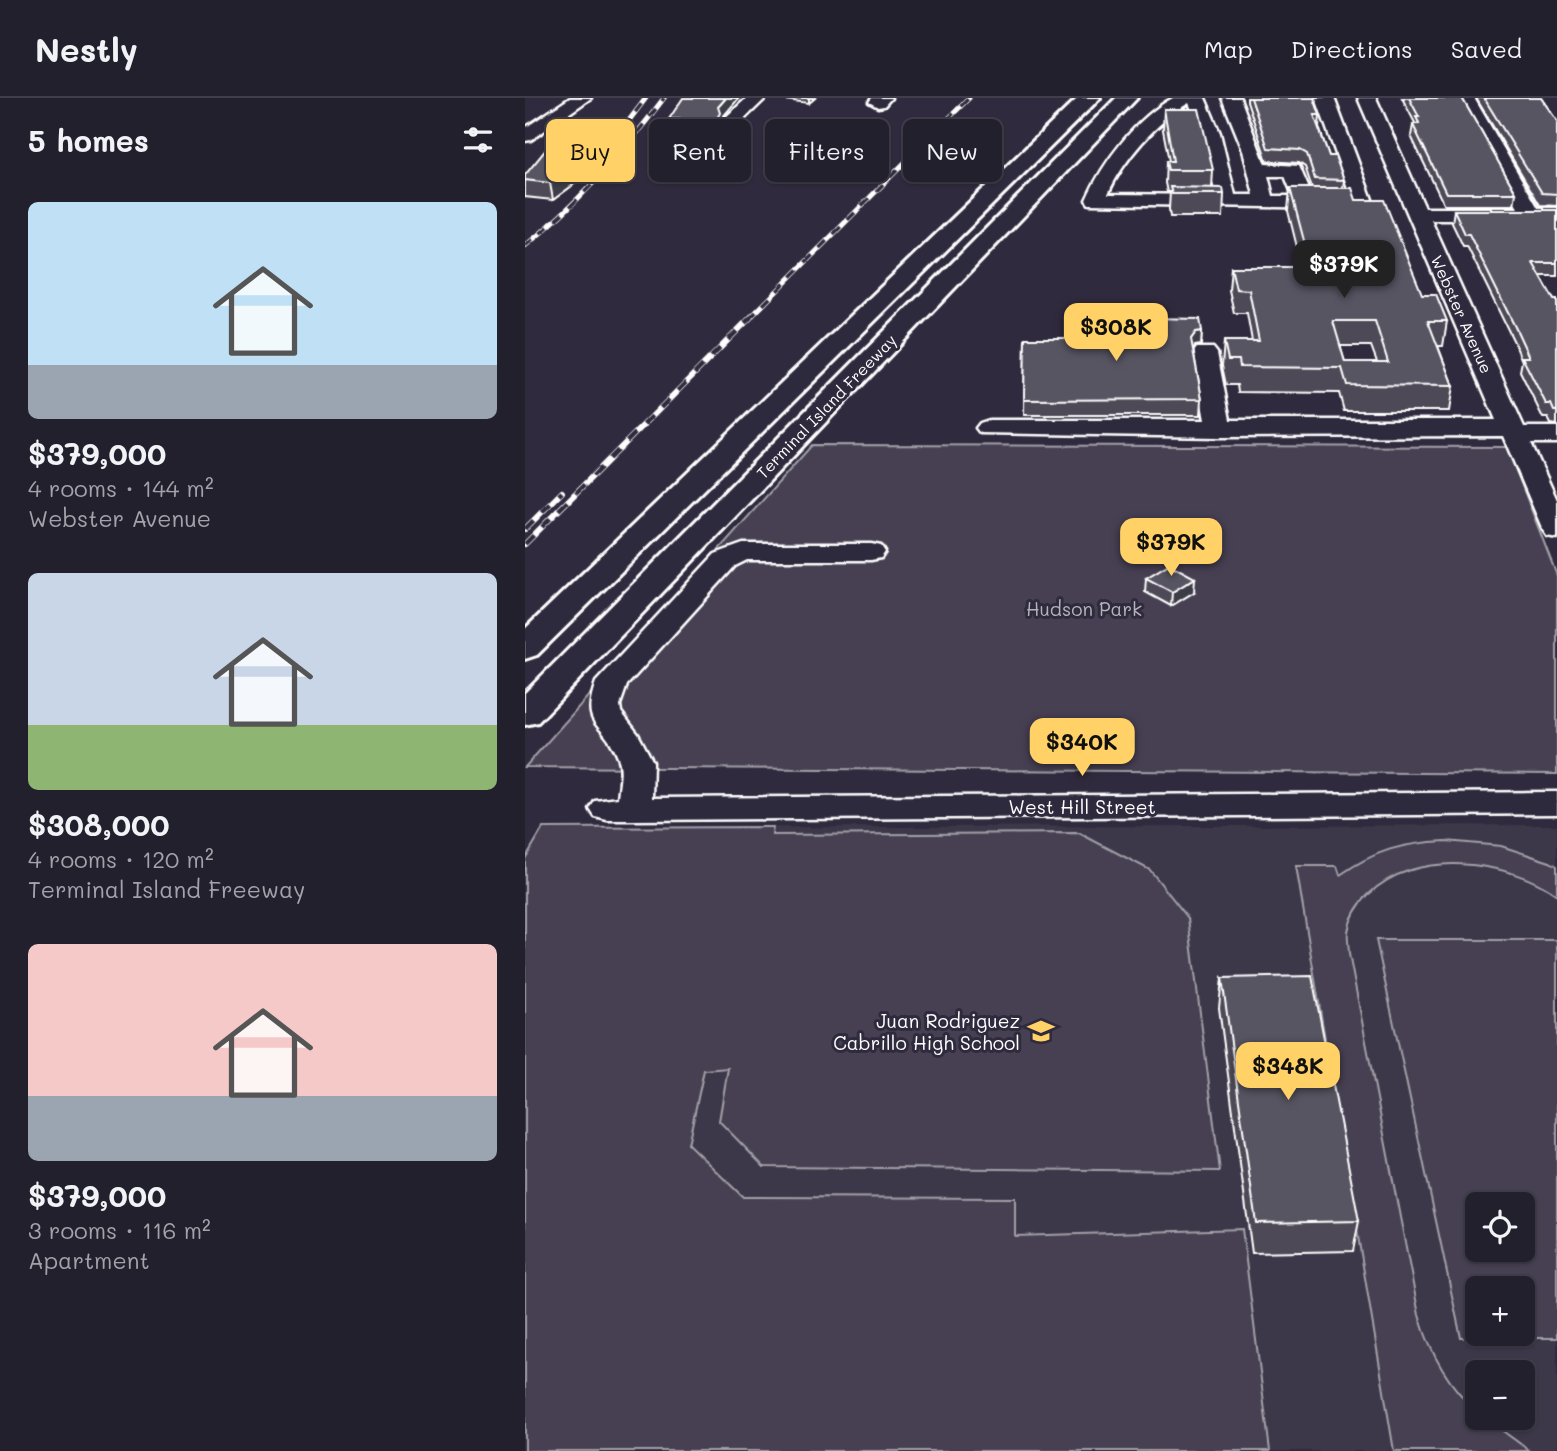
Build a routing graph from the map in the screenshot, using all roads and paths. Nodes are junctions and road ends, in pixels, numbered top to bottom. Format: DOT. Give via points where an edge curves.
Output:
graph roads {
  1 [pos="582,98"];
  2 [pos="757,98"];
  3 [pos="1090,98"];
  4 [pos="1127,98"];
  5 [pos="1187,98"];
  6 [pos="1196,98"];
  7 [pos="1231,98"];
  8 [pos="1325,98"];
  9 [pos="1367,98"];
  10 [pos="1465,98"];
  11 [pos="734,119"];
  12 [pos="525,136"];
  13 [pos="1345,151"];
  14 [pos="1390,151"];
  15 [pos="1257,170"];
  16 [pos="1227,202"];
  17 [pos="1265,202"];
  18 [pos="1305,202"];
  19 [pos="1363,202"];
  20 [pos="1415,208"];
  21 [pos="1531,214"];
  22 [pos="1557,214"];
  23 [pos="1205,353"];
  24 [pos="989,428"];
  25 [pos="1219,429"];
  26 [pos="1514,432"];
  27 [pos="1557,435"];
  28 [pos="1557,530"];
  29 [pos="871,552"];
  30 [pos="525,648"];
  31 [pos="525,714"];
  32 [pos="1557,803"];
  1 -- 12 [label="street"];
  2 -- 11 [label="street"];
  3 -- 30 [label="highway, Terminal Island Freeway"];
  4 -- 31 [label="highway, Terminal Island Freeway"];
  5 -- 16 [label="street" via="1149,126 1095,200"];
  6 -- 16 [label="street" via="1211,133"];
  7 -- 15 [label="street"];
  8 -- 13 [label="street"];
  9 -- 14 [label="street, Webster Avenue"];
  10 -- 21 [label="street"];
  13 -- 14 [label="street"];
  13 -- 19 [label="street"];
  14 -- 20 [label="street, Webster Avenue"];
  15 -- 17 [label="street"];
  15 -- 18 [label="street" via="1292,170"];
  16 -- 17 [label="street"];
  17 -- 18 [label="street"];
  18 -- 19 [label="street"];
  19 -- 20 [label="street"];
  20 -- 21 [label="street"];
  20 -- 26 [label="street, Webster Avenue"];
  21 -- 22 [label="street"];
  23 -- 25 [label="street"];
  24 -- 25 [label="street"];
  25 -- 26 [label="street"];
  26 -- 27 [label="street"];
  26 -- 28 [label="street, Webster Avenue"];
  29 -- 32 [label="street, West Hill Street" via="743,552 725,560 612,682 605,714 637,762 620,808"];
}
